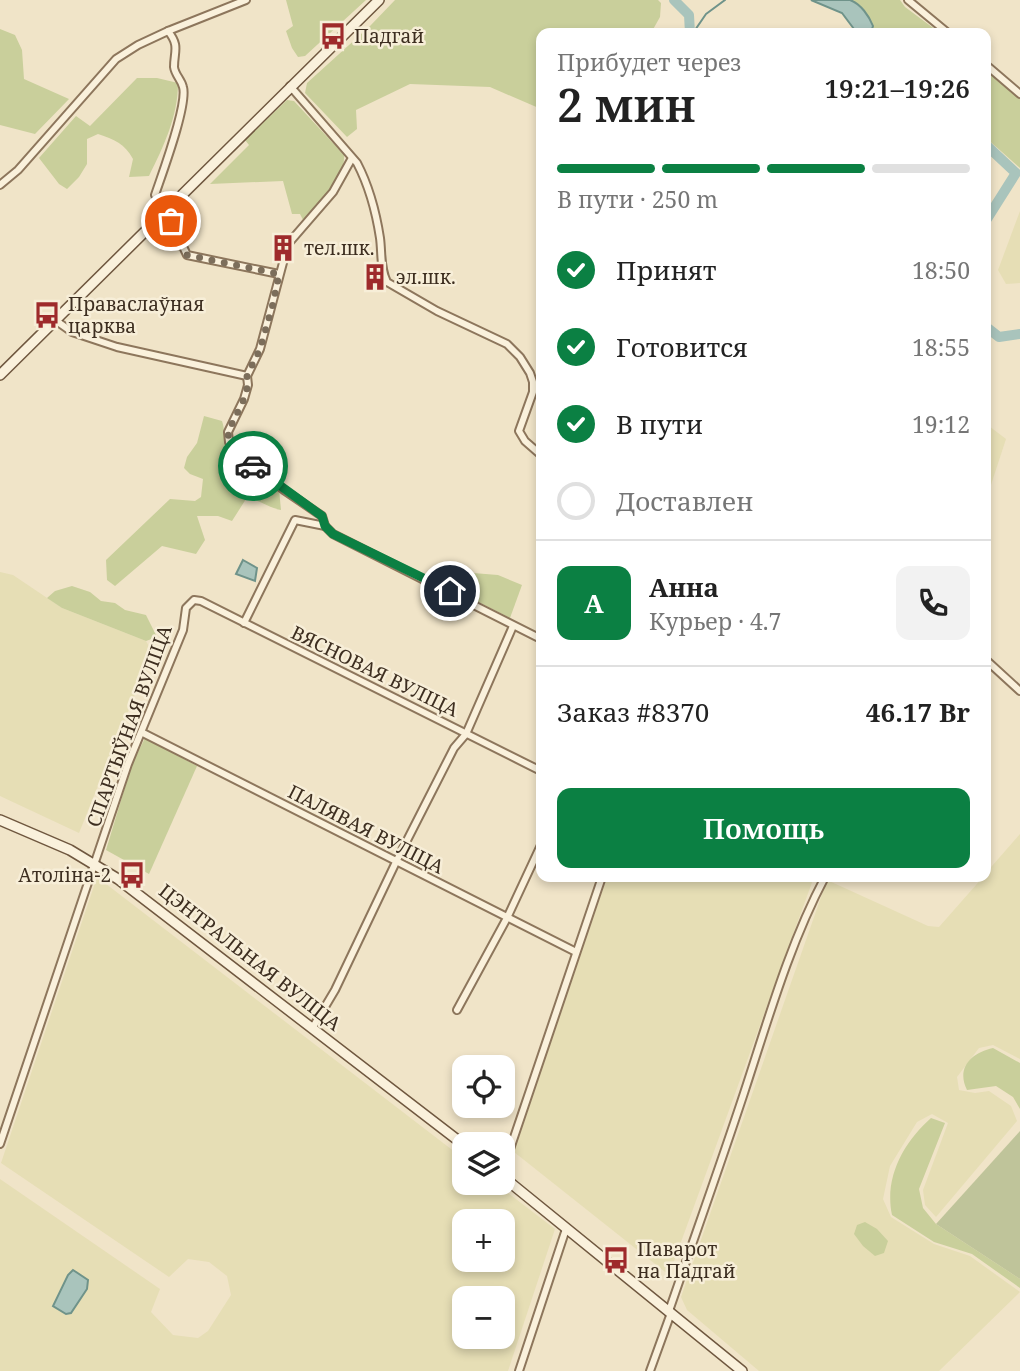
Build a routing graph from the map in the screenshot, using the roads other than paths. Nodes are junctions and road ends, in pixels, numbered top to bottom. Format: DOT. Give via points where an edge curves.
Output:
graph roads {
  1 [pos="246,0"];
  2 [pos="379,0"];
  3 [pos="908,0"];
  4 [pos="942,28"];
  5 [pos="168,31"];
  6 [pos="991,69"];
  7 [pos="290,86"];
  8 [pos="1020,94"];
  9 [pos="355,161"];
  10 [pos="0,185"];
  11 [pos="165,210"];
  12 [pos="279,274"];
  13 [pos="55,320"];
  14 [pos="0,375"];
  15 [pos="247,376"];
  16 [pos="536,451"];
  17 [pos="325,526"];
  18 [pos="194,600"];
  19 [pos="244,623"];
  20 [pos="513,626"];
  21 [pos="536,637"];
  22 [pos="991,664"];
  23 [pos="1020,691"];
  24 [pos="143,733"];
  25 [pos="466,734"];
  26 [pos="536,769"];
  27 [pos="0,820"];
  28 [pos="536,856"];
  29 [pos="396,862"];
  30 [pos="95,864"];
  31 [pos="600,882"];
  32 [pos="822,882"];
  33 [pos="507,918"];
  34 [pos="576,952"];
  35 [pos="457,1010"];
  36 [pos="313,1027"];
  37 [pos="515,1134"];
  38 [pos="452,1136"];
  39 [pos="0,1144"];
  40 [pos="515,1187"];
  41 [pos="566,1229"];
  42 [pos="670,1312"];
  43 [pos="519,1371"];
  44 [pos="650,1371"];
  45 [pos="742,1371"];
  1 -- 5 [label="street"];
  2 -- 7 [label="street"];
  3 -- 4 [label="street"];
  5 -- 10 [label="street" via="126,52 107,68"];
  5 -- 11 [label="street" via="177,52 175,72 184,87 181,112 155,195"];
  6 -- 8 [label="street"];
  7 -- 9 [label="street"];
  7 -- 11 [label="street"];
  9 -- 12 [label="street" via="288,244"];
  9 -- 16 [label="street" via="372,202 387,282 507,344 520,357 530,373 533,392 519,431"];
  11 -- 12 [label="street" via="187,255"];
  11 -- 13 [label="street"];
  12 -- 15 [label="street" via="260,349"];
  13 -- 14 [label="street"];
  13 -- 15 [label="street" via="72,332 117,347"];
  15 -- 17 [label="street" via="244,399 228,432 233,451 322,516"];
  17 -- 19 [label="street" via="295,520"];
  17 -- 20 [label="street"];
  18 -- 19 [label="street, ВЯСНОВАЯ ВУЛІЦА"];
  18 -- 24 [label="street, СПАРТЫЎНАЯ ВУЛІЦА" via="186,608 183,630"];
  19 -- 25 [label="street, ВЯСНОВАЯ ВУЛІЦА"];
  20 -- 21 [label="street"];
  20 -- 25 [label="street"];
  22 -- 23 [label="street"];
  24 -- 29 [label="street, ПАЛЯВАЯ ВУЛІЦА"];
  24 -- 30 [label="street, СПАРТЫЎНАЯ ВУЛІЦА"];
  25 -- 26 [label="street, ВЯСНОВАЯ ВУЛІЦА"];
  25 -- 29 [label="street" via="454,748"];
  27 -- 30 [label="street, ЦЭНТРАЛЬНАЯ ВУЛІЦА"];
  28 -- 33 [label="street"];
  29 -- 33 [label="street, ПАЛЯВАЯ ВУЛІЦА"];
  29 -- 36 [label="street"];
  30 -- 36 [label="street, ЦЭНТРАЛЬНАЯ ВУЛІЦА"];
  30 -- 39 [label="street, СПАРТЫЎНАЯ ВУЛІЦА"];
  31 -- 34 [label="street"];
  32 -- 42 [label="street" via="758,1047"];
  33 -- 34 [label="street, ПАЛЯВАЯ ВУЛІЦА"];
  33 -- 35 [label="street"];
  34 -- 37 [label="street"];
  36 -- 38 [label="street, ЦЭНТРАЛЬНАЯ ВУЛІЦА"];
  40 -- 41 [label="street"];
  41 -- 42 [label="street"];
  41 -- 43 [label="street"];
  42 -- 44 [label="street"];
  42 -- 45 [label="street"];
}
